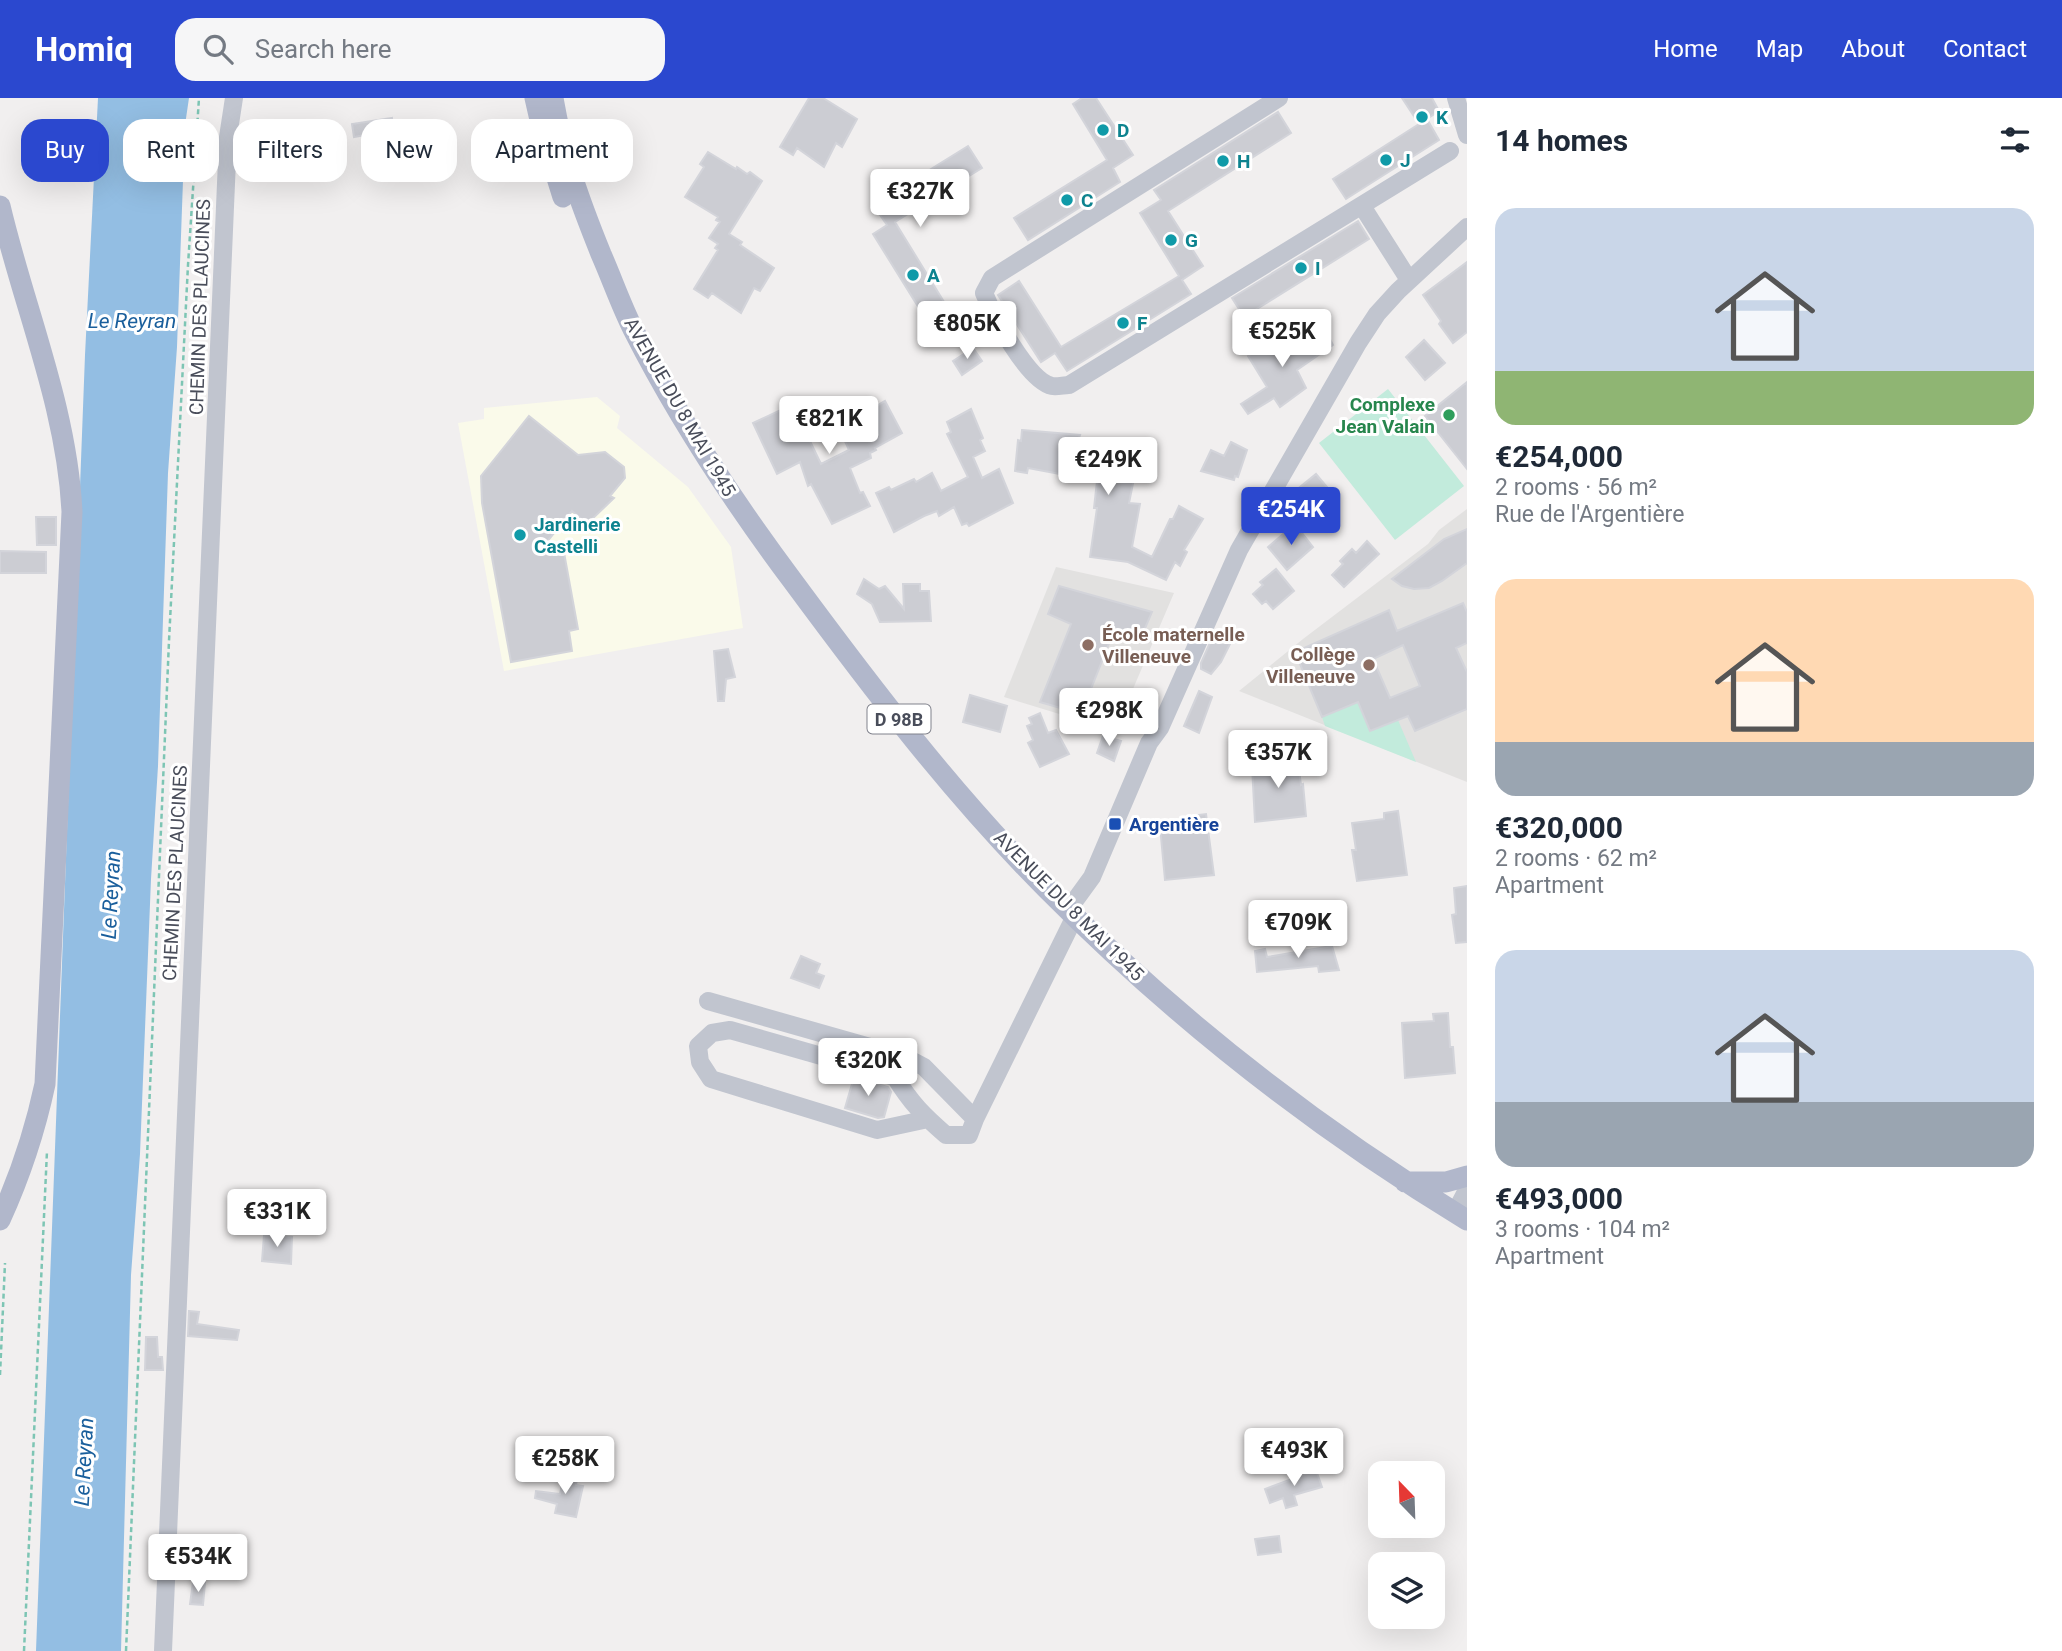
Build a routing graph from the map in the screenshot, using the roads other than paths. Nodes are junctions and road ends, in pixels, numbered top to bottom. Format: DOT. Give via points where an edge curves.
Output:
graph roads {
  1 [pos="234,98"];
  2 [pos="535,98"];
  3 [pos="553,98"];
  4 [pos="1279,98"];
  5 [pos="1457,98"];
  6 [pos="1467,135"];
  7 [pos="1450,151"];
  8 [pos="0,206"];
  9 [pos="1362,206"];
  10 [pos="1467,227"];
  11 [pos="1409,280"];
  12 [pos="744,516"];
  13 [pos="1239,550"];
  14 [pos="1149,743"];
  15 [pos="1071,913"];
  16 [pos="708,1002"];
  17 [pos="928,1119"];
  18 [pos="975,1119"];
  19 [pos="1467,1176"];
  20 [pos="1405,1182"];
  21 [pos="1467,1190"];
  22 [pos="1461,1216"];
  23 [pos="0,1220"];
  24 [pos="163,1651"];
  1 -- 24 [label="street, CHEMIN DES PLAUCINES" via="228,137"];
  2 -- 12 [label="main road, AVENUE DU 8 MAI 1945 / D 98B" via="560,191 620,333 691,454"];
  3 -- 12 [label="main road, AVENUE DU 8 MAI 1945 / D 98B" via="574,187 632,327"];
  4 -- 9 [label="street" via="992,278 984,293 995,318 1038,379 1052,386 1069,385"];
  5 -- 6 [label="street"];
  7 -- 9 [label="street"];
  8 -- 23 [label="main road" via="63,430 72,512 45,1084 15,1188"];
  9 -- 11 [label="street"];
  10 -- 11 [label="street"];
  11 -- 13 [label="street" via="1377,314"];
  12 -- 15 [label="main road, AVENUE DU 8 MAI 1945 / D 98B" via="851,660 968,804"];
  13 -- 14 [label="street" via="1160,728"];
  13 -- 14 [label="street" via="1217,579 1186,641 1152,724"];
  14 -- 15 [label="street" via="1092,877"];
  15 -- 18 [label="street"];
  15 -- 20 [label="main road, AVENUE DU 8 MAI 1945 / D 98B" via="1261,1080"];
  16 -- 18 [label="street" via="905,1057 924,1067"];
  17 -- 17 [label="street" via="895,1077 730,1030 712,1033 698,1046 700,1062 711,1079 877,1130"];
  17 -- 18 [label="street" via="946,1135 969,1135"];
  19 -- 20 [label="main road" via="1446,1182"];
  20 -- 22 [label="main road, AVENUE DU 8 MAI 1945 / D 98B"];
  21 -- 22 [label="street"];
}
